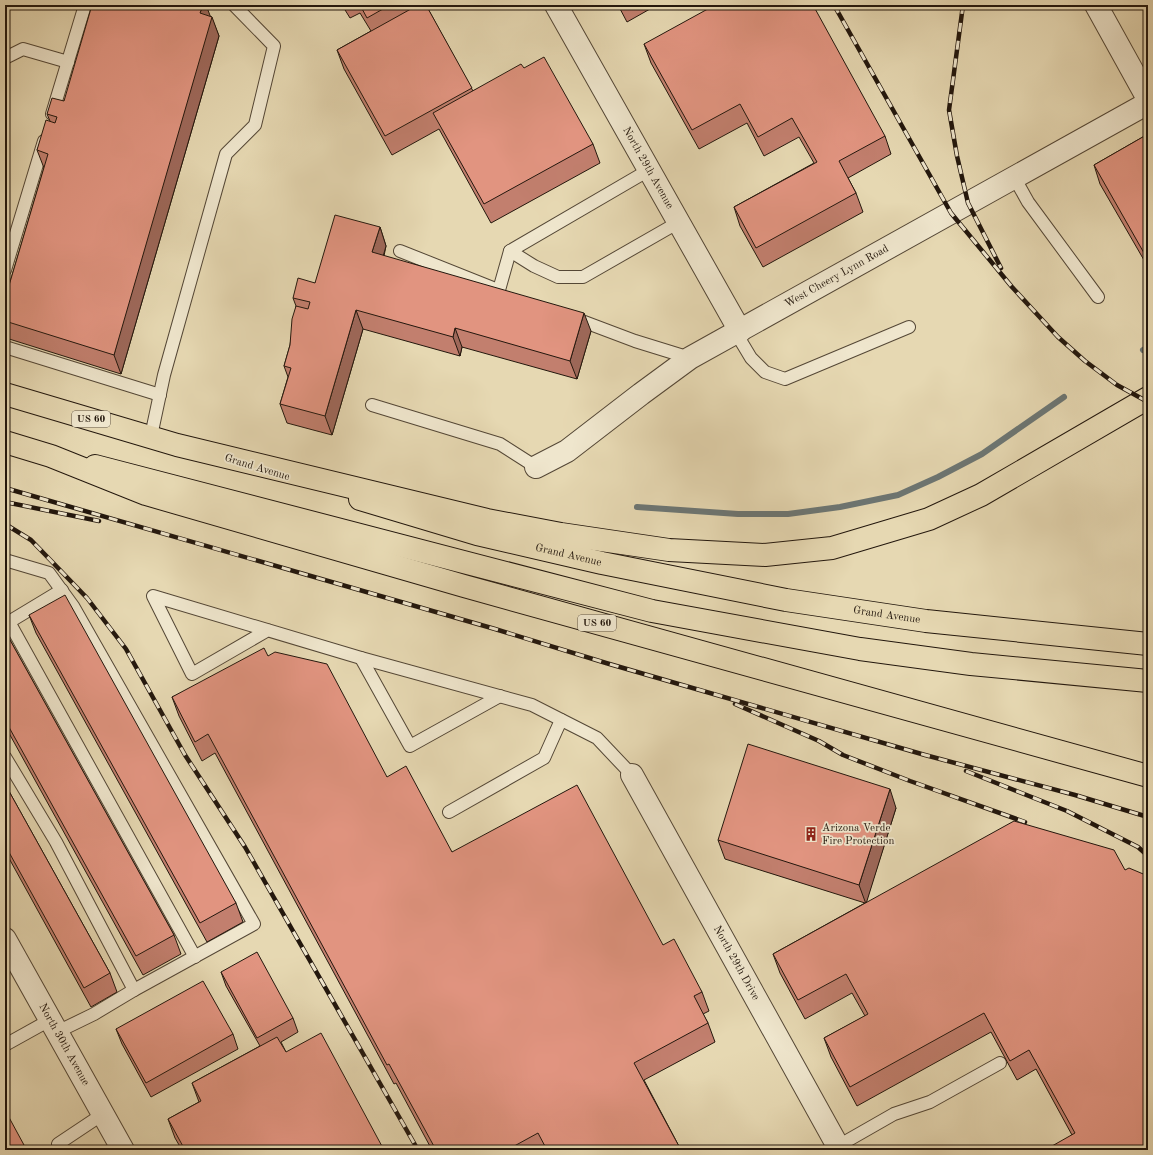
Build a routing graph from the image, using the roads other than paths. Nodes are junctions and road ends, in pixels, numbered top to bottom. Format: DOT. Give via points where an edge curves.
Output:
graph roads {
  1 [pos="85,5"];
  2 [pos="234,5"];
  3 [pos="556,5"];
  4 [pos="1096,5"];
  5 [pos="5,58"];
  6 [pos="68,62"];
  7 [pos="1148,99"];
  8 [pos="1148,103"];
  9 [pos="649,170"];
  10 [pos="1014,178"];
  11 [pos="679,222"];
  12 [pos="400,251"];
  13 [pos="510,251"];
  14 [pos="5,270"];
  15 [pos="499,290"];
  16 [pos="512,295"];
  17 [pos="1098,297"];
  18 [pos="560,313"];
  19 [pos="910,327"];
  20 [pos="738,332"];
  21 [pos="5,347"];
  22 [pos="690,358"];
  23 [pos="5,394"];
  24 [pos="160,395"];
  25 [pos="1148,398"];
  26 [pos="372,406"];
  27 [pos="152,436"];
  28 [pos="5,442"];
  29 [pos="177,445"];
  30 [pos="52,456"];
  31 [pos="536,467"];
  32 [pos="5,560"];
  33 [pos="62,590"];
  34 [pos="268,630"];
  35 [pos="1148,644"];
  36 [pos="361,658"];
  37 [pos="1148,681"];
  38 [pos="500,696"];
  39 [pos="561,720"];
  40 [pos="5,757"];
  41 [pos="632,775"];
  42 [pos="1148,776"];
  43 [pos="449,812"];
  44 [pos="5,940"];
  45 [pos="195,956"];
  46 [pos="134,990"];
  47 [pos="53,1026"];
  48 [pos="5,1045"];
  49 [pos="1000,1063"];
  50 [pos="103,1114"];
  51 [pos="57,1148"];
  52 [pos="839,1148"];
  53 [pos="123,1150"];
  1 -- 6 [label="lane"];
  2 -- 24 [label="lane" via="274,46 255,125 226,154"];
  3 -- 9 [label="street, North 29th Avenue"];
  4 -- 7 [label="street"];
  5 -- 6 [label="lane" via="23,49"];
  6 -- 14 [label="lane"];
  8 -- 10 [label="street, West Cheery Lynn Road"];
  9 -- 11 [label="street, North 29th Avenue"];
  9 -- 13 [label="lane"];
  10 -- 17 [label="lane" via="1028,202"];
  10 -- 20 [label="street, West Cheery Lynn Road"];
  11 -- 13 [label="lane" via="583,277 558,277"];
  11 -- 20 [label="street, North 29th Avenue"];
  12 -- 15 [label="lane"];
  13 -- 15 [label="lane"];
  15 -- 16 [label="lane"];
  18 -- 22 [label="lane"];
  19 -- 20 [label="lane" via="785,379 764,372 751,358"];
  20 -- 22 [label="street, West Cheery Lynn Road"];
  21 -- 24 [label="lane"];
  22 -- 31 [label="street, West Cheery Lynn Road" via="567,451"];
  23 -- 27 [label="main road, Grand Avenue / US 60"];
  24 -- 27 [label="lane"];
  25 -- 29 [label="main road, US 60" via="981,495 929,519 832,548 765,555 669,550 562,534 480,518"];
  26 -- 31 [label="lane" via="500,444"];
  27 -- 29 [label="main road, Grand Avenue / US 60"];
  28 -- 30 [label="main road, US 60"];
  29 -- 35 [label="main road, Grand Avenue" via="477,534 704,584 841,610 926,622"];
  30 -- 37 [label="main road" via="652,611 860,649 971,664"];
  30 -- 42 [label="main road, US 60" via="146,494 214,514"];
  32 -- 33 [label="lane" via="49,573"];
  33 -- 45 [label="lane" via="9,622"];
  33 -- 45 [label="lane" via="254,924"];
  34 -- 34 [label="lane" via="214,614 153,596 192,674"];
  34 -- 36 [label="lane"];
  36 -- 38 [label="lane"];
  36 -- 38 [label="lane" via="410,746"];
  38 -- 39 [label="lane" via="532,705"];
  39 -- 41 [label="lane" via="597,738"];
  39 -- 43 [label="lane" via="544,758"];
  40 -- 46 [label="lane" via="56,842"];
  41 -- 52 [label="street, North 29th Drive"];
  44 -- 47 [label="street, North 30th Avenue"];
  45 -- 46 [label="lane"];
  46 -- 47 [label="lane" via="94,1014"];
  47 -- 48 [label="lane"];
  47 -- 50 [label="street, North 30th Avenue"];
  49 -- 52 [label="lane" via="930,1102 894,1114"];
  50 -- 51 [label="lane"];
  50 -- 53 [label="street, North 30th Avenue"];
}
